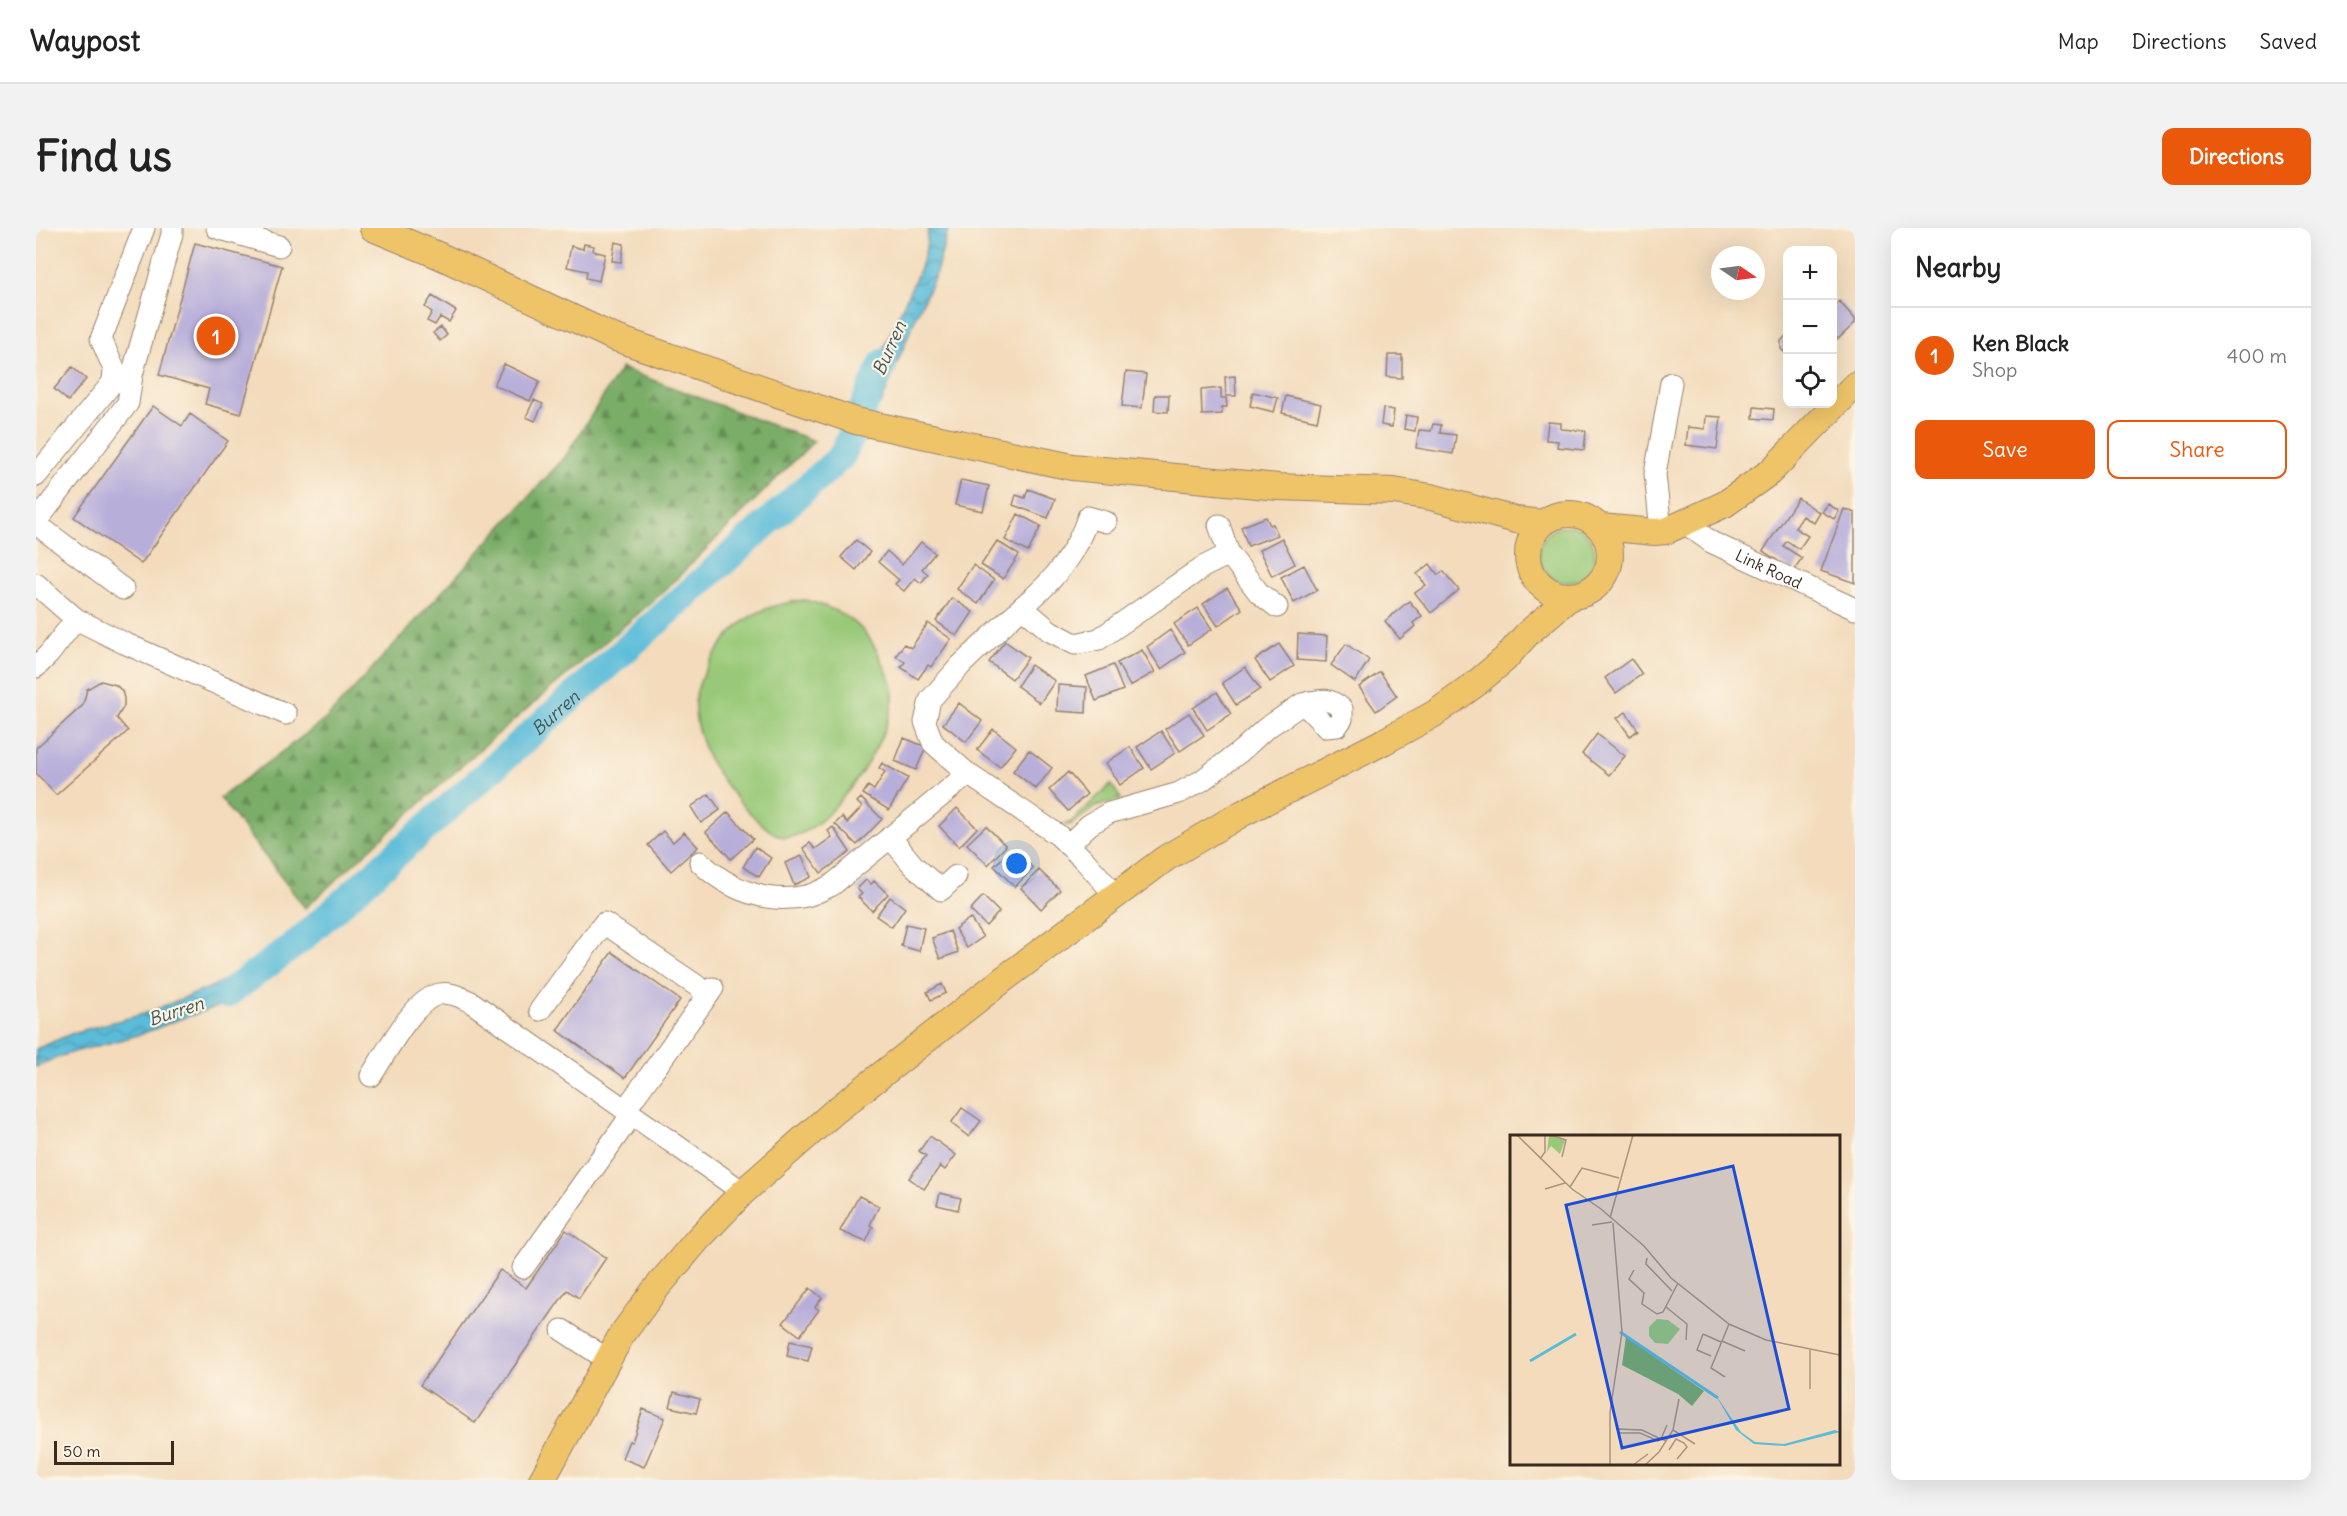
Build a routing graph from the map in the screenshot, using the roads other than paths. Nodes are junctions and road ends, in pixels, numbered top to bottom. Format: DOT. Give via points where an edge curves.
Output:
graph roads {
  1 [pos="144,228"];
  2 [pos="172,228"];
  3 [pos="217,228"];
  4 [pos="373,228"];
  5 [pos="279,246"];
  6 [pos="123,372"];
  7 [pos="1671,383"];
  8 [pos="1855,385"];
  9 [pos="36,476"];
  10 [pos="1480,511"];
  11 [pos="36,521"];
  12 [pos="1106,522"];
  13 [pos="1542,523"];
  14 [pos="1685,523"];
  15 [pos="1219,525"];
  16 [pos="1601,527"];
  17 [pos="1658,532"];
  18 [pos="1229,554"];
  19 [pos="1528,554"];
  20 [pos="1609,567"];
  21 [pos="1539,583"];
  22 [pos="36,584"];
  23 [pos="123,589"];
  24 [pos="1570,597"];
  25 [pos="1022,607"];
  26 [pos="1276,607"];
  27 [pos="1855,609"];
  28 [pos="76,620"];
  29 [pos="1527,634"];
  30 [pos="36,666"];
  31 [pos="1309,702"];
  32 [pos="286,714"];
  33 [pos="968,774"];
  34 [pos="890,837"];
  35 [pos="1068,845"];
  36 [pos="700,862"];
  37 [pos="956,876"];
  38 [pos="1116,896"];
  39 [pos="540,1010"];
  40 [pos="371,1076"];
  41 [pos="629,1112"];
  42 [pos="743,1192"];
  43 [pos="523,1268"];
  44 [pos="562,1330"];
  45 [pos="608,1360"];
  46 [pos="542,1480"];
  1 -- 6 [label="street" via="101,339"];
  2 -- 6 [label="street"];
  3 -- 5 [label="street"];
  4 -- 10 [label="main road" via="613,337 856,421 1072,467 1267,487 1394,491"];
  6 -- 9 [label="street"];
  6 -- 11 [label="street" via="128,403"];
  7 -- 17 [label="street" via="1655,474"];
  8 -- 14 [label="main road" via="1770,472 1725,504"];
  10 -- 13 [label="main road"];
  10 -- 19 [label="main road"];
  11 -- 23 [label="street"];
  12 -- 25 [label="street" via="1088,517 1055,577"];
  13 -- 16 [label="main road" via="1566,513 1579,514"];
  13 -- 19 [label="main road"];
  14 -- 17 [label="main road"];
  14 -- 27 [label="street, Link Road" via="1712,542"];
  15 -- 18 [label="street"];
  16 -- 17 [label="main road"];
  16 -- 20 [label="main road" via="1611,553"];
  17 -- 20 [label="main road"];
  18 -- 25 [label="street" via="1203,567 1099,639 1075,644 1050,631"];
  18 -- 26 [label="street" via="1258,593"];
  19 -- 21 [label="main road"];
  20 -- 24 [label="main road" via="1594,588"];
  21 -- 24 [label="main road" via="1558,595"];
  21 -- 29 [label="main road"];
  22 -- 28 [label="street"];
  24 -- 29 [label="main road"];
  25 -- 33 [label="street" via="930,700 925,722 933,743"];
  28 -- 30 [label="street"];
  28 -- 32 [label="street"];
  29 -- 38 [label="main road" via="1505,659 1434,714 1202,836"];
  31 -- 35 [label="street" via="1273,723 1201,781 1179,793 1109,813"];
  33 -- 34 [label="street"];
  33 -- 35 [label="street"];
  34 -- 36 [label="street" via="832,885 785,899 740,889 714,876"];
  34 -- 37 [label="street" via="940,890"];
  35 -- 38 [label="street"];
  38 -- 42 [label="main road" via="834,1112"];
  39 -- 41 [label="street" via="604,923 711,991"];
  40 -- 41 [label="street" via="424,1000 438,994 454,994"];
  41 -- 42 [label="street"];
  41 -- 43 [label="street"];
  42 -- 45 [label="main road" via="654,1291"];
  44 -- 45 [label="street"];
  45 -- 46 [label="main road"];
}
